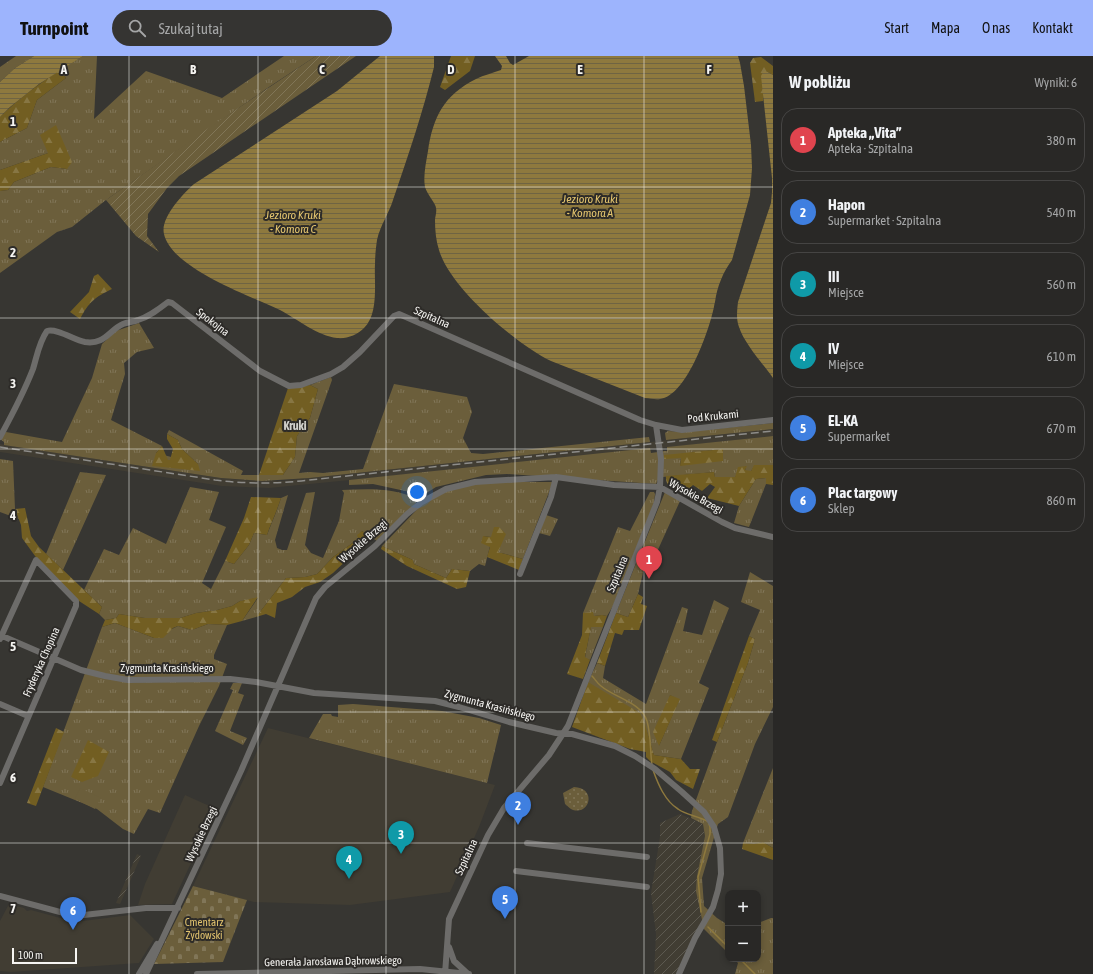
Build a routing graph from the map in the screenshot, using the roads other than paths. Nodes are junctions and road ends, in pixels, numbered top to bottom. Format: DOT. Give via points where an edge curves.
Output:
graph roads {
  1 [pos="399,314"];
  2 [pos="773,420"];
  3 [pos="656,425"];
  4 [pos="0,437"];
  5 [pos="556,478"];
  6 [pos="660,487"];
  7 [pos="773,537"];
  8 [pos="520,574"];
  9 [pos="1,637"];
  10 [pos="53,658"];
  11 [pos="278,686"];
  12 [pos="0,704"];
  13 [pos="28,716"];
  14 [pos="563,734"];
  15 [pos="0,783"];
  16 [pos="527,842"];
  17 [pos="647,857"];
  18 [pos="516,871"];
  19 [pos="647,887"];
  20 [pos="0,896"];
  21 [pos="178,908"];
  22 [pos="167,930"];
  23 [pos="447,939"];
  24 [pos="420,969"];
  25 [pos="445,972"];
  26 [pos="139,974"];
  27 [pos="146,974"];
  28 [pos="198,974"];
  29 [pos="431,974"];
  30 [pos="469,974"];
  31 [pos="679,974"];
  1 -- 3 [label="street, Szpitalna"];
  1 -- 4 [label="street, Spokojna" via="343,367 301,385 289,386 260,371 168,302 152,314 123,324 99,341 85,342 54,330 47,331 42,337 16,408"];
  2 -- 3 [label="street, Pod Krukami" via="686,430"];
  3 -- 6 [label="street, Szpitalna" via="661,460"];
  5 -- 6 [label="street, Wysokie Brzegi"];
  5 -- 8 [label="street"];
  5 -- 11 [label="street, Wysokie Brzegi" via="466,484 446,489 422,502 320,592"];
  6 -- 7 [label="street, Wysokie Brzegi" via="722,522"];
  6 -- 14 [label="street, Szpitalna" via="657,502"];
  9 -- 10 [label="street, Zygmunta Krasińskiego"];
  9 -- 10 [label="street, Fryderyka Chopina" via="36,560 77,603"];
  10 -- 11 [label="street, Zygmunta Krasińskiego" via="82,670 117,678 230,679"];
  10 -- 13 [label="street, Fryderyka Chopina"];
  11 -- 14 [label="street, Zygmunta Krasińskiego" via="314,693 444,703 509,722"];
  11 -- 21 [label="street, Wysokie Brzegi"];
  12 -- 13 [label="street"];
  13 -- 15 [label="street, Fryderyka Chopina"];
  14 -- 23 [label="street, Szpitalna" via="550,755 504,808 488,835 449,919"];
  14 -- 31 [label="street, Zygmunta Krasińskiego" via="572,734 615,746 635,756 682,792 704,812 714,827 720,848 721,874 718,890 713,907 695,938"];
  16 -- 17 [label="street"];
  18 -- 19 [label="street"];
  20 -- 21 [label="street" via="75,916 146,908"];
  21 -- 22 [label="street, Wysokie Brzegi"];
  22 -- 26 [label="street, Wysokie Brzegi"];
  22 -- 27 [label="street, Wysokie Brzegi"];
  23 -- 25 [label="street, Szpitalna"];
  23 -- 30 [label="street" via="454,961"];
  24 -- 25 [label="street, Generała Jarosława Dąbrowskiego"];
  24 -- 28 [label="street, Generała Jarosława Dąbrowskiego"];
  24 -- 29 [label="street"];
  25 -- 30 [label="street, Generała Jarosława Dąbrowskiego"];
}
